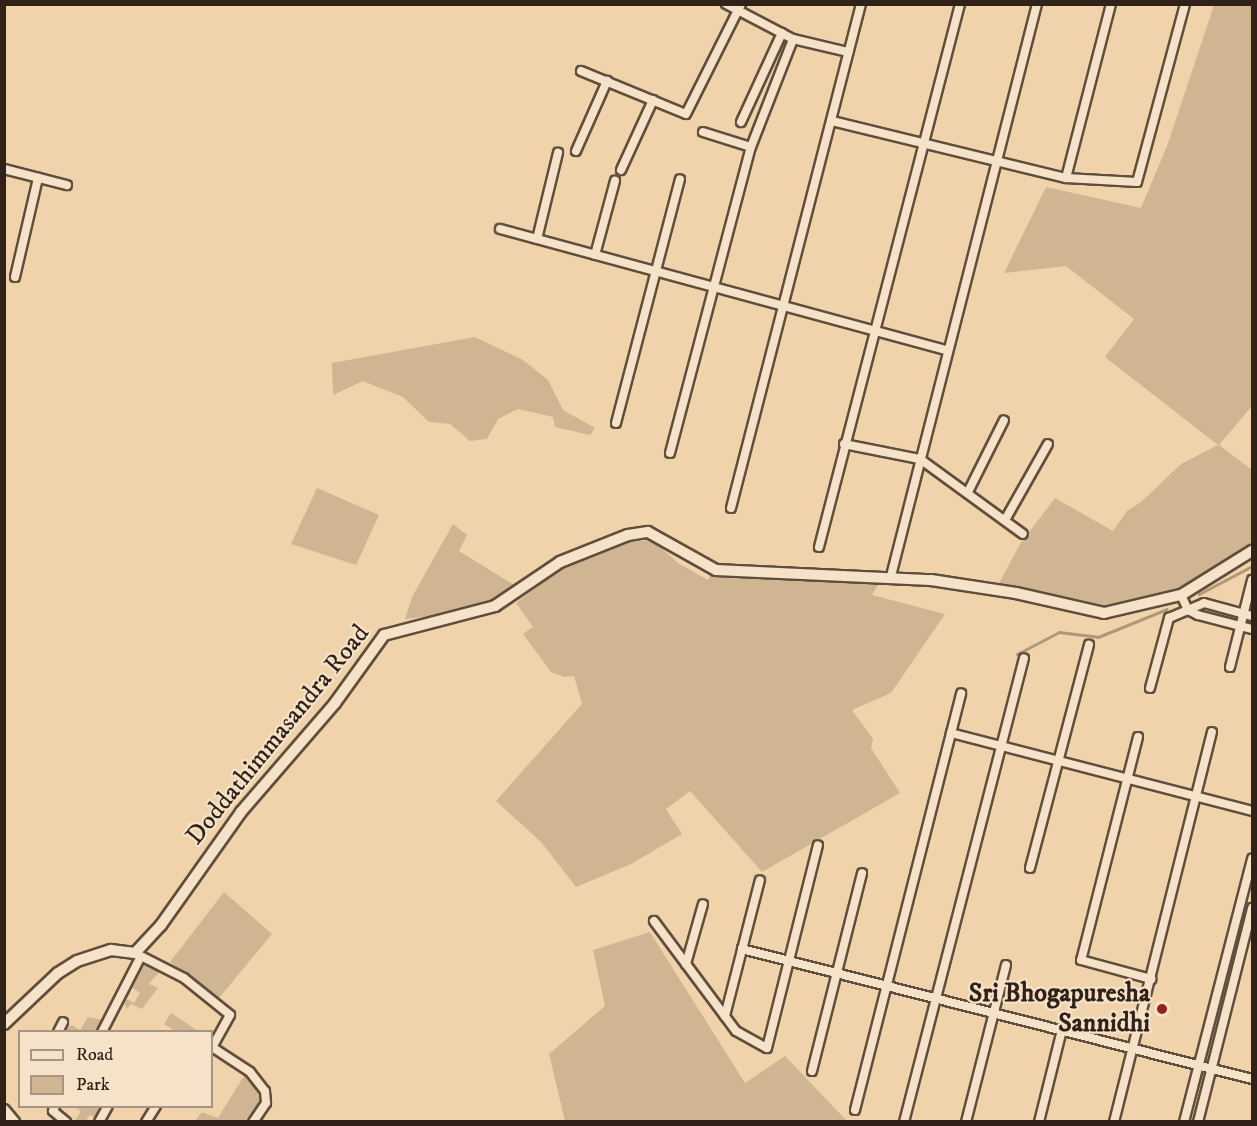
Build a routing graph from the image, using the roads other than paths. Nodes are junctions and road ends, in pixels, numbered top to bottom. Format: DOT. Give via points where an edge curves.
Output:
graph roads {
  1 [pos="726,4"];
  2 [pos="861,4"];
  3 [pos="960,4"];
  4 [pos="1037,4"];
  5 [pos="1111,4"];
  6 [pos="1185,4"];
  7 [pos="739,8"];
  8 [pos="782,33"];
  9 [pos="794,39"];
  10 [pos="848,52"];
  11 [pos="582,70"];
  12 [pos="607,81"];
  13 [pos="653,100"];
  14 [pos="832,121"];
  15 [pos="741,122"];
  16 [pos="703,132"];
  17 [pos="922,143"];
  18 [pos="751,147"];
  19 [pos="576,151"];
  20 [pos="558,153"];
  21 [pos="997,161"];
  22 [pos="4,169"];
  23 [pos="621,170"];
  24 [pos="38,178"];
  25 [pos="1066,178"];
  26 [pos="680,179"];
  27 [pos="615,181"];
  28 [pos="67,185"];
  29 [pos="500,229"];
  30 [pos="537,239"];
  31 [pos="595,255"];
  32 [pos="654,271"];
  33 [pos="15,277"];
  34 [pos="716,288"];
  35 [pos="785,306"];
  36 [pos="874,330"];
  37 [pos="948,351"];
  38 [pos="1004,420"];
  39 [pos="616,423"];
  40 [pos="844,444"];
  41 [pos="1048,444"];
  42 [pos="670,453"];
  43 [pos="920,459"];
  44 [pos="968,492"];
  45 [pos="730,508"];
  46 [pos="1005,520"];
  47 [pos="1023,534"];
  48 [pos="819,547"];
  49 [pos="1252,551"];
  50 [pos="891,576"];
  51 [pos="1252,580"];
  52 [pos="1181,595"];
  53 [pos="1188,610"];
  54 [pos="1248,615"];
  55 [pos="1241,626"];
  56 [pos="1252,629"];
  57 [pos="1089,645"];
  58 [pos="1024,658"];
  59 [pos="1230,667"];
  60 [pos="1150,688"];
  61 [pos="961,693"];
  62 [pos="1212,732"];
  63 [pos="951,734"];
  64 [pos="1138,737"];
  65 [pos="1000,746"];
  66 [pos="1058,761"];
  67 [pos="1128,779"];
  68 [pos="1197,797"];
  69 [pos="1252,811"];
  70 [pos="818,845"];
  71 [pos="1252,859"];
  72 [pos="1030,868"];
  73 [pos="862,873"];
  74 [pos="760,880"];
  75 [pos="703,904"];
  76 [pos="1252,908"];
  77 [pos="654,921"];
  78 [pos="742,949"];
  79 [pos="138,955"];
  80 [pos="789,961"];
  81 [pos="686,964"];
  82 [pos="1006,965"];
  83 [pos="837,973"];
  84 [pos="1151,979"];
  85 [pos="887,986"];
  86 [pos="936,998"];
  87 [pos="994,1013"];
  88 [pos="725,1016"];
  89 [pos="63,1022"];
  90 [pos="4,1024"];
  91 [pos="59,1030"];
  92 [pos="103,1030"];
  93 [pos="1062,1030"];
  94 [pos="213,1045"];
  95 [pos="213,1048"];
  96 [pos="1133,1048"];
  97 [pos="1199,1065"];
  98 [pos="1212,1068"];
  99 [pos="812,1071"];
  100 [pos="1252,1079"];
  101 [pos="54,1108"];
  102 [pos="107,1108"];
  103 [pos="155,1108"];
  104 [pos="4,1110"];
  105 [pos="855,1110"];
  106 [pos="14,1122"];
  107 [pos="66,1122"];
  108 [pos="99,1122"];
  109 [pos="146,1122"];
  110 [pos="253,1122"];
  111 [pos="904,1122"];
  112 [pos="966,1122"];
  113 [pos="1039,1122"];
  114 [pos="1114,1122"];
  115 [pos="1184,1122"];
  116 [pos="1198,1122"];
  1 -- 7 [label="street"];
  2 -- 10 [label="street"];
  3 -- 17 [label="street"];
  4 -- 21 [label="street"];
  5 -- 25 [label="street"];
  6 -- 25 [label="street" via="1137,182"];
  7 -- 8 [label="street"];
  7 -- 13 [label="street" via="686,114"];
  8 -- 9 [label="street"];
  8 -- 15 [label="street"];
  9 -- 10 [label="street"];
  9 -- 18 [label="street"];
  10 -- 14 [label="street"];
  11 -- 12 [label="street"];
  12 -- 13 [label="street"];
  12 -- 19 [label="street"];
  13 -- 23 [label="street"];
  14 -- 17 [label="street"];
  14 -- 35 [label="street"];
  16 -- 18 [label="street"];
  17 -- 21 [label="street"];
  17 -- 36 [label="street"];
  18 -- 34 [label="street"];
  20 -- 30 [label="street"];
  21 -- 25 [label="street"];
  21 -- 37 [label="street"];
  22 -- 24 [label="street"];
  24 -- 28 [label="street"];
  24 -- 33 [label="street"];
  26 -- 32 [label="street"];
  27 -- 31 [label="street"];
  29 -- 30 [label="street"];
  30 -- 31 [label="street"];
  31 -- 32 [label="street"];
  32 -- 34 [label="street"];
  32 -- 39 [label="street"];
  34 -- 35 [label="street"];
  34 -- 42 [label="street"];
  35 -- 36 [label="street"];
  35 -- 45 [label="street"];
  36 -- 37 [label="street"];
  36 -- 40 [label="street"];
  37 -- 43 [label="street"];
  38 -- 44 [label="street"];
  40 -- 43 [label="street"];
  40 -- 48 [label="street"];
  41 -- 46 [label="street"];
  43 -- 44 [label="street"];
  43 -- 50 [label="street"];
  44 -- 46 [label="street"];
  46 -- 47 [label="street"];
  49 -- 52 [label="street, Doddathimmasandra Road"];
  50 -- 52 [label="street, Doddathimmasandra Road" via="1016,593 1104,614"];
  50 -- 79 [label="street, Doddathimmasandra Road" via="716,570 699,564 662,538 639,532 560,562 495,606 384,635 336,703 241,813"];
  51 -- 54 [label="street"];
  52 -- 53 [label="street"];
  53 -- 54 [label="street" via="1204,603"];
  53 -- 55 [label="street"];
  53 -- 60 [label="street" via="1169,618"];
  54 -- 55 [label="street"];
  55 -- 56 [label="street"];
  55 -- 59 [label="street"];
  57 -- 66 [label="street"];
  58 -- 65 [label="street"];
  61 -- 63 [label="street"];
  62 -- 68 [label="street"];
  63 -- 65 [label="street"];
  63 -- 85 [label="street"];
  64 -- 67 [label="street"];
  65 -- 66 [label="street"];
  65 -- 86 [label="street"];
  66 -- 67 [label="street"];
  66 -- 72 [label="street"];
  67 -- 68 [label="street"];
  67 -- 84 [label="street" via="1081,960"];
  68 -- 69 [label="street"];
  68 -- 84 [label="street"];
  70 -- 80 [label="street"];
  71 -- 97 [label="street"];
  73 -- 83 [label="street"];
  74 -- 78 [label="street"];
  75 -- 81 [label="street"];
  76 -- 98 [label="street"];
  77 -- 81 [label="street"];
  78 -- 80 [label="street"];
  78 -- 88 [label="street"];
  79 -- 90 [label="street" via="111,950 77,961 58,973"];
  79 -- 92 [label="street"];
  79 -- 94 [label="street" via="184,978 230,1015"];
  80 -- 83 [label="street"];
  80 -- 88 [label="street" via="767,1048 736,1031"];
  81 -- 88 [label="street"];
  82 -- 87 [label="street"];
  83 -- 85 [label="street"];
  83 -- 99 [label="street"];
  84 -- 96 [label="street"];
  85 -- 86 [label="street"];
  85 -- 105 [label="street"];
  86 -- 87 [label="street"];
  86 -- 111 [label="street"];
  87 -- 93 [label="street"];
  87 -- 112 [label="street"];
  89 -- 91 [label="street"];
  93 -- 96 [label="street"];
  93 -- 113 [label="street"];
  95 -- 110 [label="street" via="250,1072 265,1091 266,1102"];
  96 -- 97 [label="street"];
  96 -- 114 [label="street"];
  97 -- 98 [label="street"];
  97 -- 115 [label="street"];
  98 -- 100 [label="street"];
  98 -- 116 [label="street"];
  101 -- 107 [label="street" via="52,1111"];
  102 -- 108 [label="street"];
  103 -- 109 [label="street"];
  104 -- 106 [label="street"];
}
